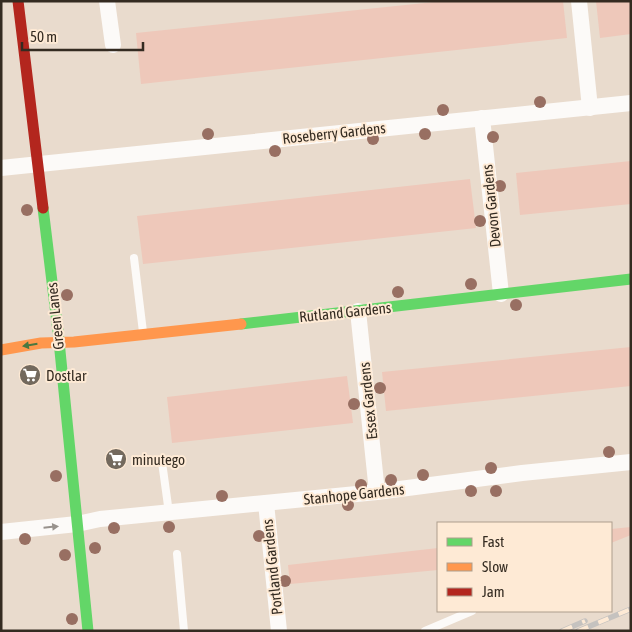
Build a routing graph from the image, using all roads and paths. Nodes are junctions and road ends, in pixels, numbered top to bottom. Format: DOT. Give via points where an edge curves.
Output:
graph roads {
  1 [pos="18,1"];
  2 [pos="107,1"];
  3 [pos="579,1"];
  4 [pos="113,45"];
  5 [pos="631,103"];
  6 [pos="590,108"];
  7 [pos="482,118"];
  8 [pos="37,164"];
  9 [pos="1,168"];
  10 [pos="134,258"];
  11 [pos="631,279"];
  12 [pos="501,294"];
  13 [pos="358,311"];
  14 [pos="144,334"];
  15 [pos="59,343"];
  16 [pos="1,350"];
  17 [pos="162,462"];
  18 [pos="631,462"];
  19 [pos="377,492"];
  20 [pos="266,503"];
  21 [pos="169,513"];
  22 [pos="77,524"];
  23 [pos="1,532"];
  24 [pos="177,554"];
  25 [pos="470,612"];
  26 [pos="88,631"];
  27 [pos="184,631"];
  28 [pos="278,631"];
  29 [pos="424,631"];
  1 -- 8 [label="street, Green Lanes"];
  2 -- 4 [label="street"];
  3 -- 6 [label="street"];
  5 -- 6 [label="street, Roseberry Gardens"];
  6 -- 7 [label="street, Roseberry Gardens"];
  7 -- 8 [label="street, Roseberry Gardens"];
  7 -- 12 [label="street, Devon Gardens"];
  8 -- 9 [label="street, Roseberry Gardens"];
  8 -- 15 [label="street, Green Lanes"];
  10 -- 14 [label="lane"];
  11 -- 12 [label="street, Rutland Gardens"];
  12 -- 13 [label="street, Rutland Gardens"];
  13 -- 14 [label="street, Rutland Gardens"];
  13 -- 19 [label="street, Essex Gardens"];
  14 -- 15 [label="street, Rutland Gardens"];
  15 -- 16 [label="street, Rutland Gardens, one-way"];
  15 -- 22 [label="street, Green Lanes"];
  17 -- 21 [label="lane"];
  18 -- 19 [label="street, Stanhope Gardens"];
  19 -- 20 [label="street, Stanhope Gardens"];
  20 -- 21 [label="street, Stanhope Gardens"];
  20 -- 28 [label="street, Portland Gardens"];
  21 -- 22 [label="street, Stanhope Gardens"];
  23 -- 22 [label="street, Stanhope Gardens, one-way"];
  22 -- 26 [label="street, Green Lanes"];
  24 -- 27 [label="lane"];
  25 -- 29 [label="lane"];
}
